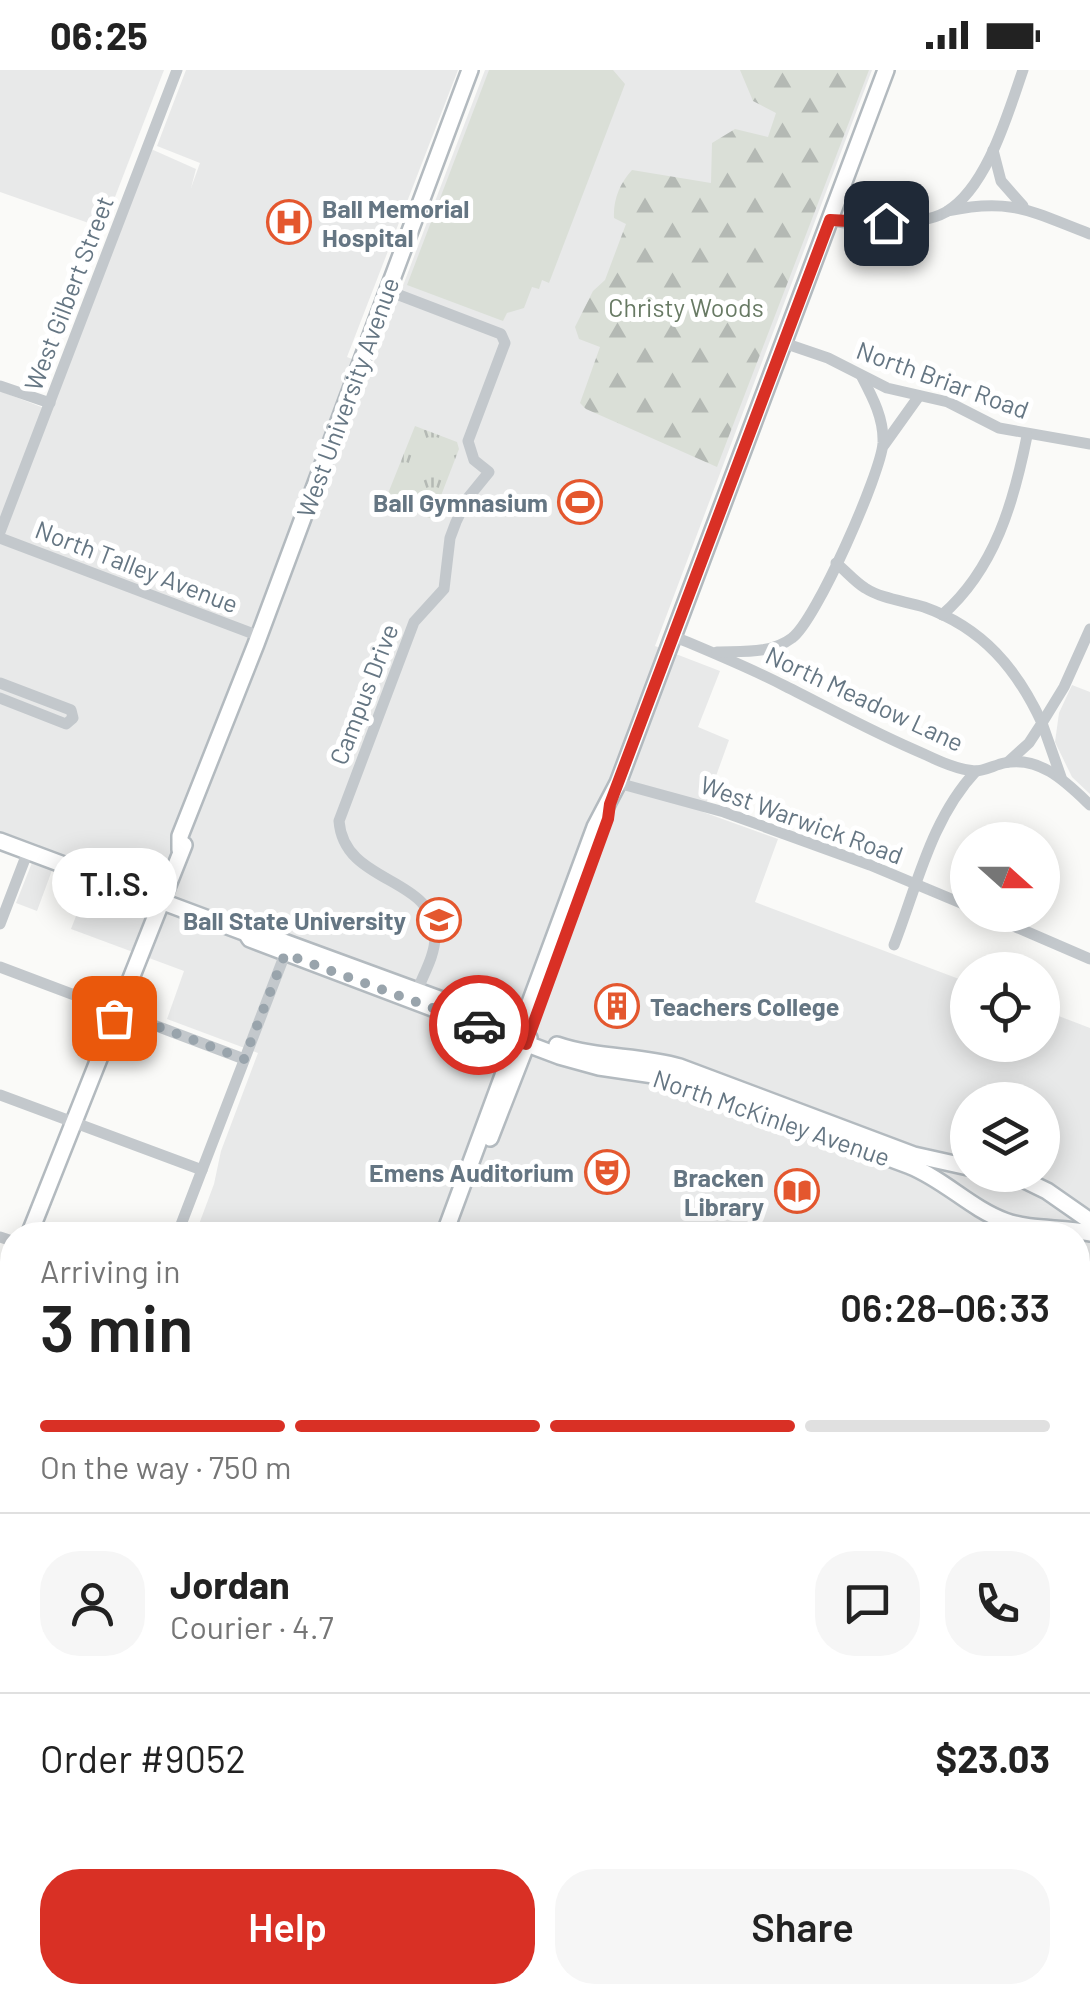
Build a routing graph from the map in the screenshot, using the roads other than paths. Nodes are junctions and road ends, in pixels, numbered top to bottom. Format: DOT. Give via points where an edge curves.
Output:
graph roads {
  1 [pos="177,70"];
  2 [pos="470,70"];
  3 [pos="886,70"];
  4 [pos="1024,70"];
  5 [pos="993,150"];
  6 [pos="1026,210"];
  7 [pos="948,211"];
  8 [pos="830,220"];
  9 [pos="1090,234"];
  10 [pos="386,290"];
  11 [pos="784,343"];
  12 [pos="862,378"];
  13 [pos="0,386"];
  14 [pos="919,396"];
  15 [pos="50,403"];
  16 [pos="1027,436"];
  17 [pos="1090,444"];
  18 [pos="883,447"];
  19 [pos="0,535"];
  20 [pos="836,562"];
  21 [pos="942,614"];
  22 [pos="1090,629"];
  23 [pos="259,636"];
  24 [pos="673,636"];
  25 [pos="717,652"];
  26 [pos="0,682"];
  27 [pos="0,698"];
  28 [pos="1042,723"];
  29 [pos="1008,762"];
  30 [pos="976,771"];
  31 [pos="1060,776"];
  32 [pos="618,783"];
  33 [pos="1090,805"];
  34 [pos="0,840"];
  35 [pos="28,851"];
  36 [pos="918,884"];
  37 [pos="950,898"];
  38 [pos="161,899"];
  39 [pos="0,924"];
  40 [pos="1027,932"];
  41 [pos="246,933"];
  42 [pos="894,946"];
  43 [pos="285,954"];
  44 [pos="1090,959"];
  45 [pos="0,967"];
  46 [pos="416,995"];
  47 [pos="116,1011"];
  48 [pos="526,1037"];
  49 [pos="244,1059"];
  50 [pos="1,1097"];
  51 [pos="74,1122"];
  52 [pos="950,1163"];
  53 [pos="202,1170"];
  54 [pos="1050,1192"];
  55 [pos="33,1222"];
  56 [pos="182,1222"];
  57 [pos="449,1222"];
  58 [pos="457,1222"];
  59 [pos="1007,1222"];
  60 [pos="1090,1222"];
  1 -- 15 [label="street, West Gilbert Street"];
  2 -- 10 [label="street, West University Avenue"];
  3 -- 8 [label="street"];
  4 -- 5 [label="street"];
  5 -- 6 [label="street" via="1001,180"];
  5 -- 7 [label="street" via="976,182"];
  6 -- 7 [label="street" via="992,204"];
  6 -- 9 [label="street"];
  7 -- 8 [label="street" via="907,222"];
  8 -- 11 [label="street"];
  10 -- 23 [label="street, West University Avenue"];
  10 -- 46 [label="street, Campus Drive" via="501,334 504,343 468,441 474,460 489,472 456,522 444,588 414,622 339,822 353,858 402,886 429,917 435,941"];
  11 -- 12 [label="street, North Briar Road"];
  11 -- 24 [label="street"];
  12 -- 14 [label="street, North Briar Road"];
  12 -- 18 [label="street" via="878,410"];
  13 -- 15 [label="street"];
  14 -- 16 [label="street, North Briar Road"];
  14 -- 18 [label="street"];
  15 -- 19 [label="street, West Gilbert Street"];
  16 -- 17 [label="street, North Briar Road"];
  16 -- 21 [label="street" via="993,549"];
  18 -- 20 [label="street"];
  19 -- 23 [label="street, North Talley Avenue"];
  20 -- 21 [label="street" via="867,590"];
  20 -- 25 [label="street" via="811,615 791,639 773,648"];
  21 -- 28 [label="street" via="1006,660"];
  22 -- 28 [label="street"];
  23 -- 38 [label="street, West University Avenue"];
  24 -- 25 [label="street, North Meadow Lane"];
  24 -- 32 [label="street"];
  25 -- 30 [label="street, North Meadow Lane" via="894,742"];
  26 -- 27 [label="street" via="71,710 72,718 66,724"];
  28 -- 29 [label="street"];
  28 -- 31 [label="street"];
  29 -- 30 [label="street, North Meadow Lane"];
  29 -- 31 [label="street"];
  30 -- 36 [label="street" via="946,810"];
  31 -- 33 [label="street"];
  32 -- 36 [label="street, West Warwick Road" via="724,812"];
  32 -- 48 [label="street" via="595,826"];
  34 -- 35 [label="street, North McKinley Avenue"];
  35 -- 38 [label="street, North McKinley Avenue"];
  35 -- 39 [label="street"];
  36 -- 37 [label="street, West Warwick Road"];
  36 -- 42 [label="street"];
  38 -- 41 [label="street, North McKinley Avenue"];
  38 -- 47 [label="street, West University Avenue"];
  40 -- 44 [label="street"];
  41 -- 43 [label="street, North McKinley Avenue"];
  41 -- 46 [label="street"];
  43 -- 46 [label="street, North McKinley Avenue"];
  43 -- 49 [label="street"];
  45 -- 47 [label="street"];
  46 -- 48 [label="street, North McKinley Avenue"];
  47 -- 49 [label="street"];
  47 -- 51 [label="street, West University Avenue"];
  48 -- 52 [label="street, North McKinley Avenue" via="680,1067"];
  48 -- 57 [label="street"];
  48 -- 58 [label="street"];
  48 -- 59 [label="street, North McKinley Avenue" via="578,1062 674,1078 931,1174"];
  49 -- 53 [label="street"];
  50 -- 51 [label="street"];
  51 -- 53 [label="street"];
  51 -- 55 [label="street, West University Avenue"];
  53 -- 56 [label="street"];
  54 -- 60 [label="street"];
}
